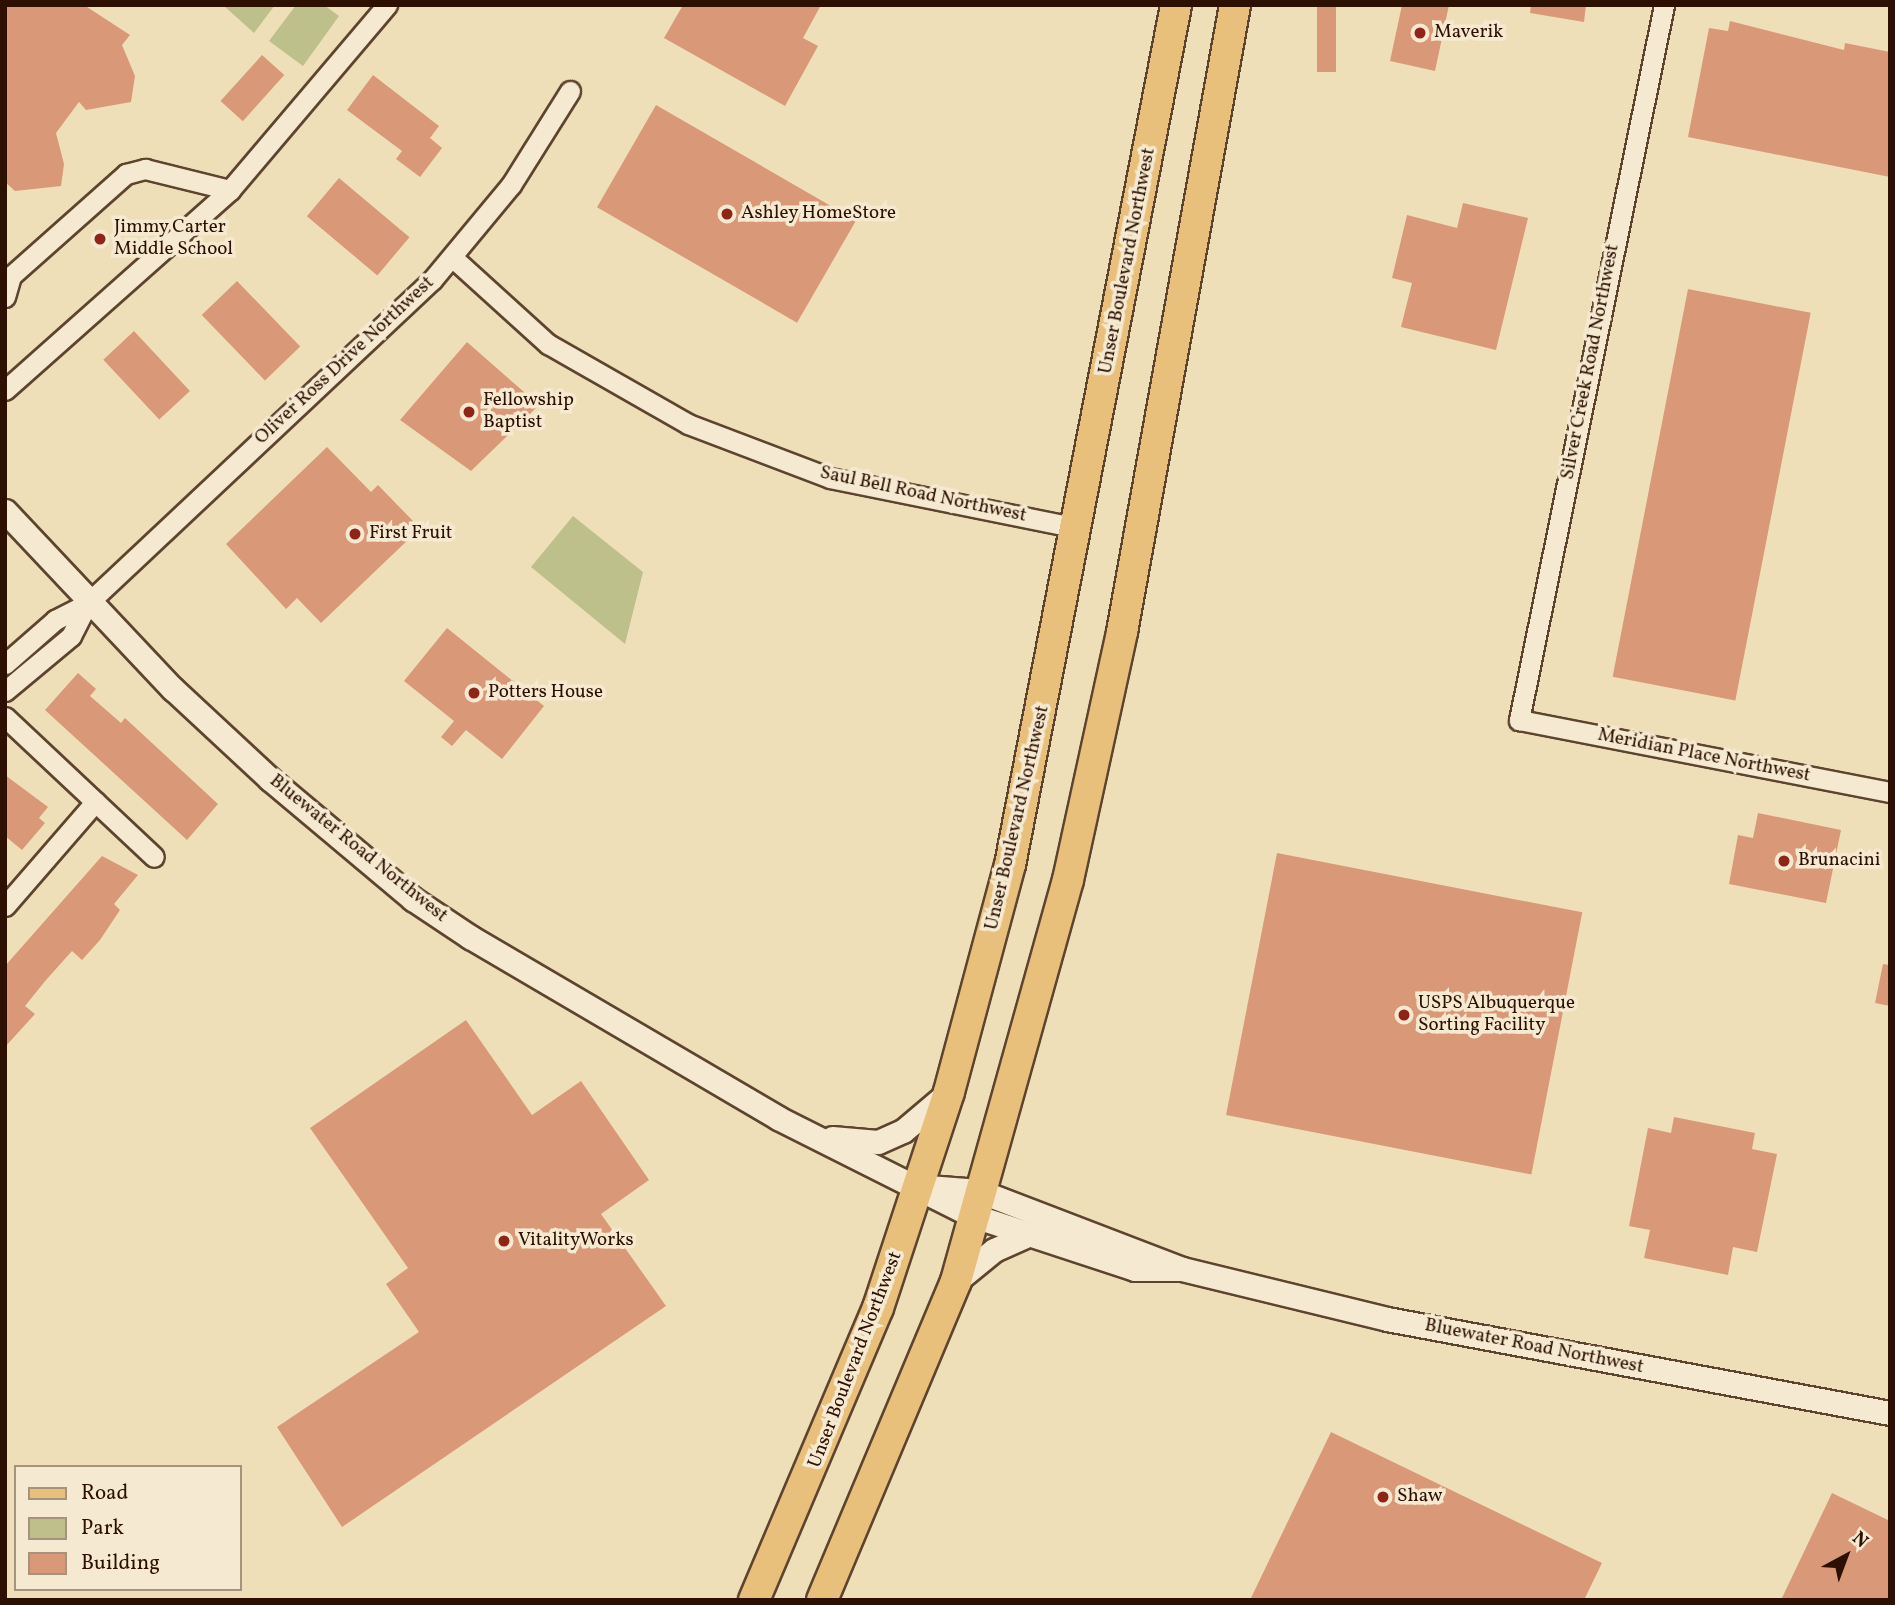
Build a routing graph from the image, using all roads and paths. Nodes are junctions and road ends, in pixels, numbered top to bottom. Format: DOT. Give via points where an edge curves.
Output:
graph roads {
  1 [pos="387,5"];
  2 [pos="1176,5"];
  3 [pos="1234,5"];
  4 [pos="1664,5"];
  5 [pos="570,91"];
  6 [pos="230,190"];
  7 [pos="452,257"];
  8 [pos="5,297"];
  9 [pos="5,390"];
  10 [pos="5,511"];
  11 [pos="1079,528"];
  12 [pos="88,603"];
  13 [pos="5,664"];
  14 [pos="5,691"];
  15 [pos="5,717"];
  16 [pos="1519,720"];
  17 [pos="1890,792"];
  18 [pos="95,802"];
  19 [pos="155,857"];
  20 [pos="5,906"];
  21 [pos="948,1092"];
  22 [pos="818,1137"];
  23 [pos="921,1186"];
  24 [pos="975,1203"];
  25 [pos="1026,1236"];
  26 [pos="1182,1269"];
  27 [pos="956,1281"];
  28 [pos="1890,1413"];
  29 [pos="754,1600"];
  30 [pos="822,1600"];
  1 -- 6 [label="street"];
  2 -- 11 [label="main road, Unser Boulevard Northwest"];
  3 -- 24 [label="main road" via="1122,632 1068,880"];
  4 -- 16 [label="street, Silver Creek Road Northwest"];
  5 -- 7 [label="street, Oliver Ross Drive Northwest" via="510,185"];
  6 -- 8 [label="street" via="145,169 126,174 11,276"];
  6 -- 9 [label="street"];
  7 -- 11 [label="street, Saul Bell Road Northwest" via="548,344 688,425 830,478"];
  7 -- 12 [label="street, Oliver Ross Drive Northwest"];
  10 -- 12 [label="street, Bluewater Road Northwest"];
  11 -- 21 [label="main road, Unser Boulevard Northwest" via="1010,865"];
  12 -- 13 [label="street" via="55,620"];
  12 -- 14 [label="street" via="71,636"];
  12 -- 22 [label="street, Bluewater Road Northwest" via="260,770 413,899 639,1039"];
  15 -- 18 [label="street"];
  16 -- 17 [label="street, Meridian Place Northwest"];
  18 -- 19 [label="street"];
  18 -- 20 [label="street"];
  21 -- 22 [label="street" via="912,1125 878,1142"];
  21 -- 23 [label="main road, Unser Boulevard Northwest"];
  22 -- 23 [label="street, Bluewater Road Northwest"];
  23 -- 24 [label="street, Bluewater Road Northwest"];
  23 -- 29 [label="main road, Unser Boulevard Northwest" via="837,1417"];
  24 -- 25 [label="street, Bluewater Road Northwest"];
  24 -- 26 [label="street, Bluewater Road Northwest"];
  24 -- 27 [label="main road"];
  25 -- 26 [label="street, Bluewater Road Northwest" via="1135,1269"];
  25 -- 27 [label="street" via="994,1250"];
  26 -- 28 [label="street, Bluewater Road Northwest" via="1387,1319"];
  27 -- 30 [label="main road"];
}
